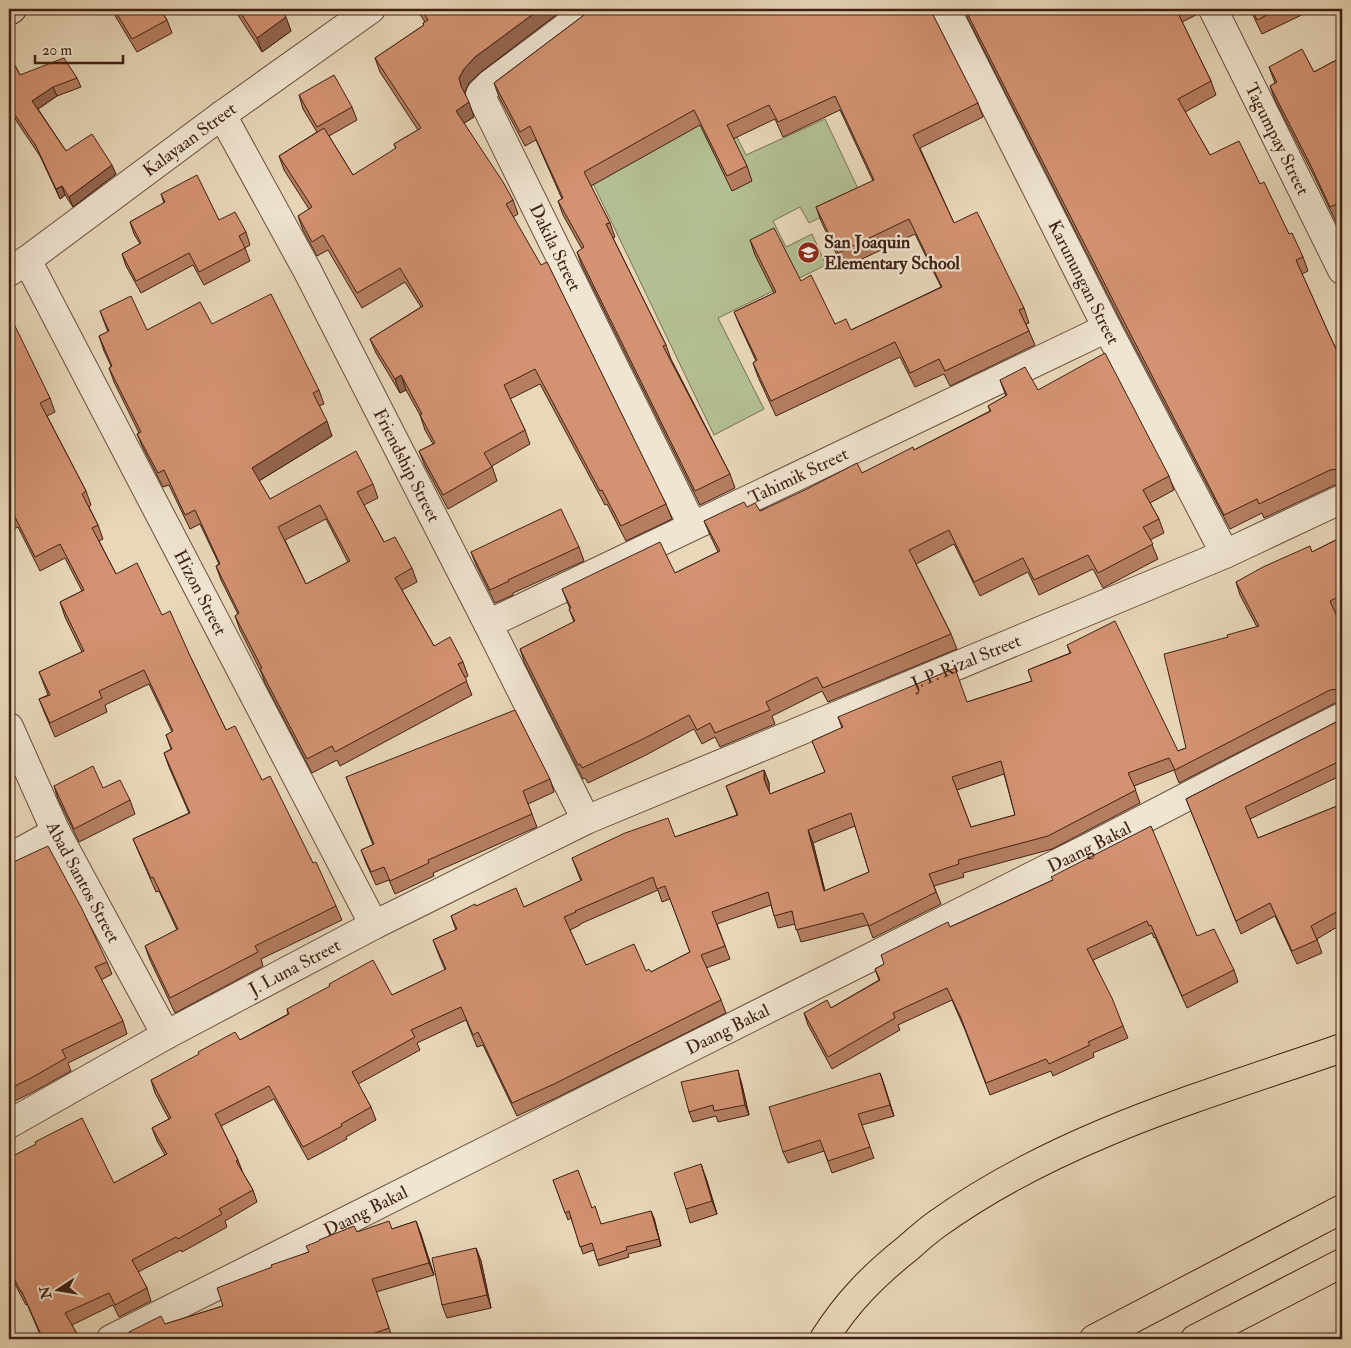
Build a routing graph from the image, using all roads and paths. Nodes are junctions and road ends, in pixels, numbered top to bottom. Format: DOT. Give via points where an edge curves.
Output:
graph roads {
  1 [pos="12,9"];
  2 [pos="371,9"];
  3 [pos="590,9"];
  4 [pos="946,9"];
  5 [pos="1212,9"];
  6 [pos="9,11"];
  7 [pos="222,115"];
  8 [pos="18,266"];
  9 [pos="1342,270"];
  10 [pos="1107,328"];
  11 [pos="1342,499"];
  12 [pos="692,525"];
  13 [pos="1225,554"];
  14 [pos="488,624"];
  15 [pos="1342,717"];
  16 [pos="9,727"];
  17 [pos="586,820"];
  18 [pos="56,832"];
  19 [pos="9,858"];
  20 [pos="374,925"];
  21 [pos="166,1035"];
  22 [pos="1342,1048"];
  23 [pos="9,1124"];
  24 [pos="1342,1209"];
  25 [pos="1342,1263"];
  26 [pos="112,1339"];
  27 [pos="824,1339"];
  28 [pos="1094,1339"];
  29 [pos="1195,1339"];
  1 -- 6 [label="highway"];
  2 -- 7 [label="street, Kalayaan Street"];
  3 -- 12 [label="street, Dakila Street" via="480,94"];
  4 -- 10 [label="street, Karunungan Street"];
  5 -- 9 [label="street, Tagumpay Street"];
  7 -- 8 [label="street, Kalayaan Street"];
  7 -- 14 [label="street, Friendship Street" via="307,270"];
  8 -- 20 [label="street, Hizon Street"];
  10 -- 12 [label="street, Tahimik Street"];
  10 -- 13 [label="street, Karunungan Street"];
  11 -- 13 [label="street, J. P. Rizal Street"];
  12 -- 14 [label="street, Tahimik Street"];
  13 -- 17 [label="street, J. P. Rizal Street"];
  14 -- 17 [label="street, Friendship Street"];
  15 -- 26 [label="street, Daang Bakal"];
  16 -- 18 [label="street, Abad Santos Street"];
  17 -- 20 [label="street, J. Luna Street"];
  18 -- 19 [label="street"];
  18 -- 21 [label="street, Abad Santos Street"];
  20 -- 21 [label="street, J. Luna Street"];
  21 -- 23 [label="street, J. Luna Street"];
  22 -- 27 [label="highway" via="1122,1125 991,1188 936,1224 894,1258 854,1298"];
  24 -- 28 [label="highway"];
  25 -- 29 [label="highway"];
}
